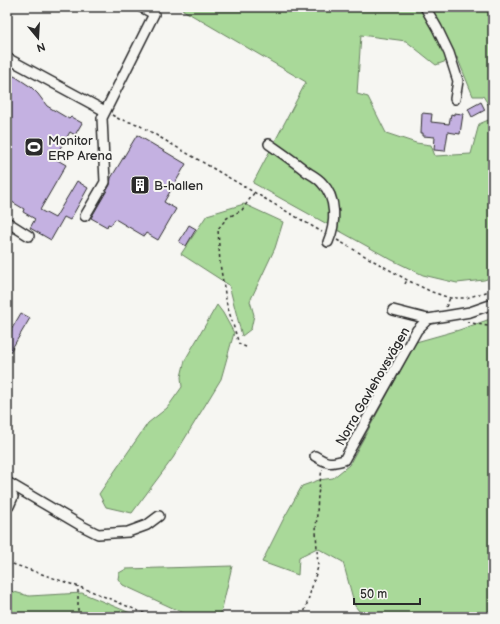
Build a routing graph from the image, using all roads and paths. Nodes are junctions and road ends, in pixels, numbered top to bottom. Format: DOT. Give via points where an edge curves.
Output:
graph roads {
  1 [pos="141,7"];
  2 [pos="425,7"];
  3 [pos="7,58"];
  4 [pos="456,99"];
  5 [pos="105,111"];
  6 [pos="269,144"];
  7 [pos="254,193"];
  8 [pos="85,216"];
  9 [pos="7,222"];
  10 [pos="29,236"];
  11 [pos="329,239"];
  12 [pos="407,280"];
  13 [pos="405,284"];
  14 [pos="493,290"];
  15 [pos="493,304"];
  16 [pos="393,310"];
  17 [pos="428,319"];
  18 [pos="246,347"];
  19 [pos="315,456"];
  20 [pos="324,461"];
  21 [pos="7,483"];
  22 [pos="7,507"];
  23 [pos="159,516"];
  24 [pos="7,562"];
  25 [pos="78,586"];
  26 [pos="78,617"];
  27 [pos="153,617"];
  28 [pos="303,617"];
  1 -- 5 [label="street" via="154,14"];
  2 -- 4 [label="street" via="449,53 458,81"];
  3 -- 5 [label="street"];
  5 -- 7 [label="path" via="119,119 137,124"];
  5 -- 8 [label="street" via="102,118 105,182"];
  6 -- 11 [label="street" via="323,183 331,196 333,209 334,223"];
  7 -- 11 [label="path"];
  7 -- 18 [label="path" via="242,210 226,218 218,228 220,264 227,305 239,344"];
  9 -- 10 [label="street"];
  11 -- 12 [label="path"];
  12 -- 13 [label="path"];
  12 -- 14 [label="path" via="450,298 466,298"];
  15 -- 17 [label="street, Norra Gavlehovsvägen" via="470,312"];
  16 -- 17 [label="street, Norra Gavlehovsvägen"];
  17 -- 20 [label="street, Norra Gavlehovsvägen" via="418,330 344,460 332,464"];
  19 -- 20 [label="street"];
  20 -- 28 [label="path" via="318,495 318,567"];
  21 -- 22 [label="street" via="13,497"];
  21 -- 23 [label="street" via="98,534 128,532 147,525"];
  24 -- 25 [label="path"];
  25 -- 26 [label="path"];
  25 -- 27 [label="path"];
}
